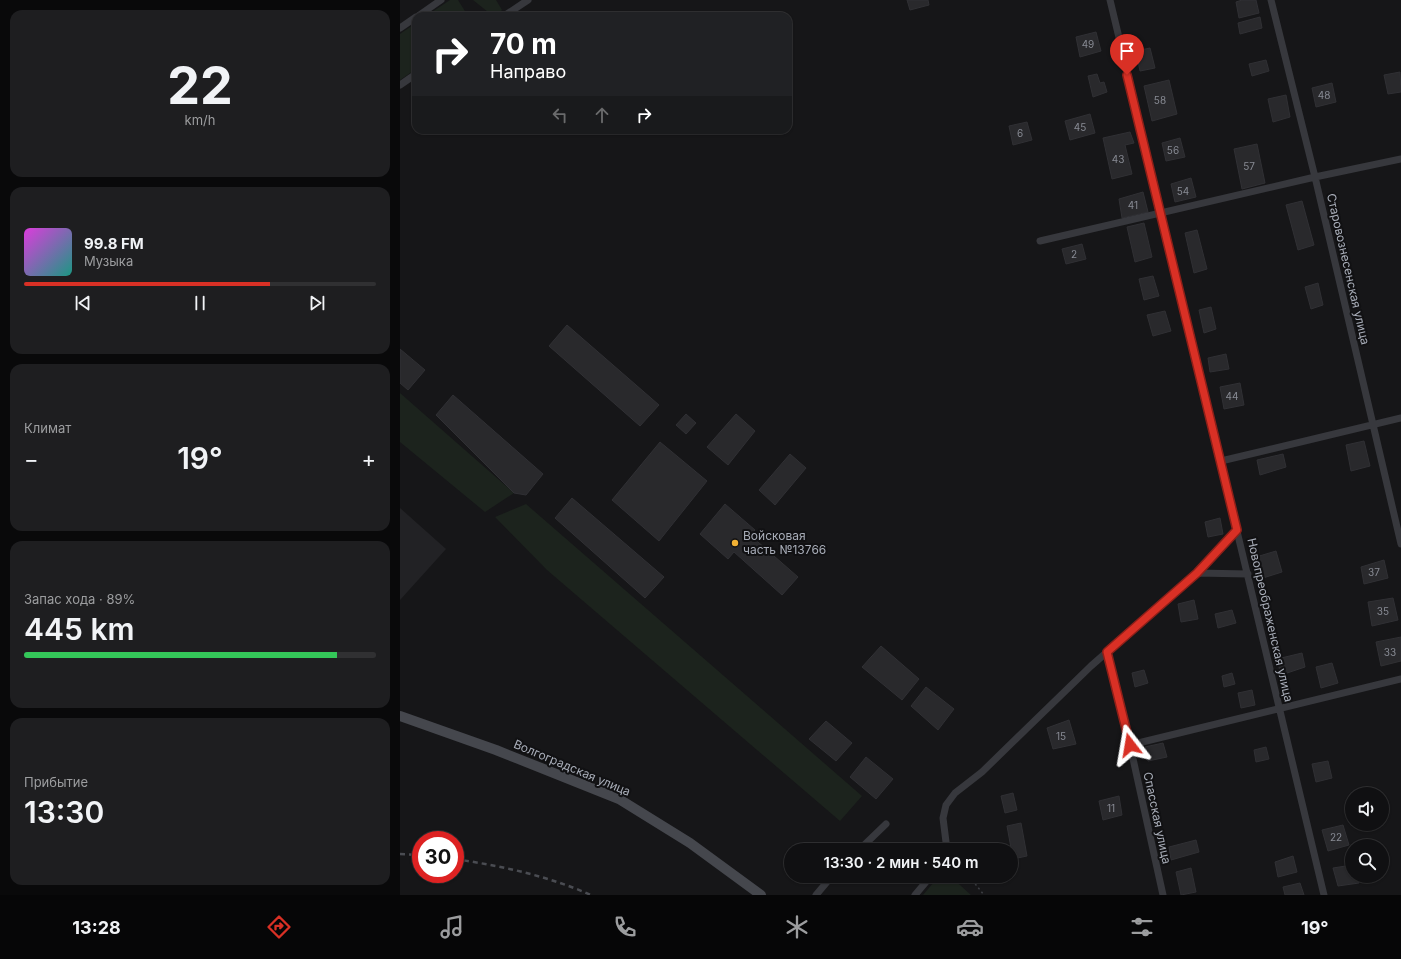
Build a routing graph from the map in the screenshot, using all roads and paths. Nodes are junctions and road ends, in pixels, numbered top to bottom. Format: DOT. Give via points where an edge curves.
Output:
graph roads {
  1 [pos="441,0"];
  2 [pos="528,0"];
  3 [pos="1110,0"];
  4 [pos="1271,0"];
  5 [pos="424,12"];
  6 [pos="515,12"];
  7 [pos="412,20"];
  8 [pos="400,28"];
  9 [pos="412,77"];
  10 [pos="400,85"];
  11 [pos="1401,159"];
  12 [pos="1315,177"];
  13 [pos="1160,213"];
  14 [pos="1040,241"];
  15 [pos="1401,418"];
  16 [pos="1373,424"];
  17 [pos="1221,461"];
  18 [pos="1237,530"];
  19 [pos="1401,544"];
  20 [pos="1197,573"];
  21 [pos="1248,574"];
  22 [pos="1107,652"];
  23 [pos="1401,679"];
  24 [pos="1280,708"];
  25 [pos="400,716"];
  26 [pos="1130,745"];
  27 [pos="886,824"];
  28 [pos="867,843"];
  29 [pos="946,843"];
  30 [pos="826,883"];
  31 [pos="925,883"];
  32 [pos="975,883"];
  33 [pos="761,895"];
  34 [pos="816,895"];
  35 [pos="915,895"];
  36 [pos="984,895"];
  37 [pos="1163,895"];
  38 [pos="1324,895"];
  1 -- 5 [label="street"];
  2 -- 6 [label="street"];
  3 -- 13 [label="street, Новопреображенская улица"];
  4 -- 12 [label="street, Старовознесенская улица"];
  7 -- 8 [label="street"];
  9 -- 10 [label="street"];
  11 -- 12 [label="street"];
  12 -- 13 [label="street"];
  12 -- 16 [label="street, Старовознесенская улица"];
  13 -- 14 [label="street"];
  13 -- 17 [label="street, Новопреображенская улица"];
  15 -- 16 [label="street"];
  16 -- 17 [label="street"];
  16 -- 19 [label="street, Старовознесенская улица"];
  17 -- 18 [label="street, Новопреображенская улица"];
  18 -- 20 [label="street"];
  18 -- 21 [label="street, Новопреображенская улица"];
  20 -- 21 [label="street"];
  20 -- 22 [label="street"];
  21 -- 24 [label="street, Новопреображенская улица"];
  22 -- 26 [label="street, Спасская улица"];
  22 -- 29 [label="street" via="982,772 955,793 946,805 943,818"];
  23 -- 24 [label="street"];
  24 -- 26 [label="street"];
  24 -- 38 [label="street, Новопреображенская улица"];
  25 -- 33 [label="main road, Волгоградская улица" via="496,750 620,799 690,843"];
  26 -- 37 [label="street, Спасская улица"];
  27 -- 28 [label="street"];
  30 -- 34 [label="street"];
  31 -- 35 [label="street"];
  32 -- 36 [label="path"];
}
